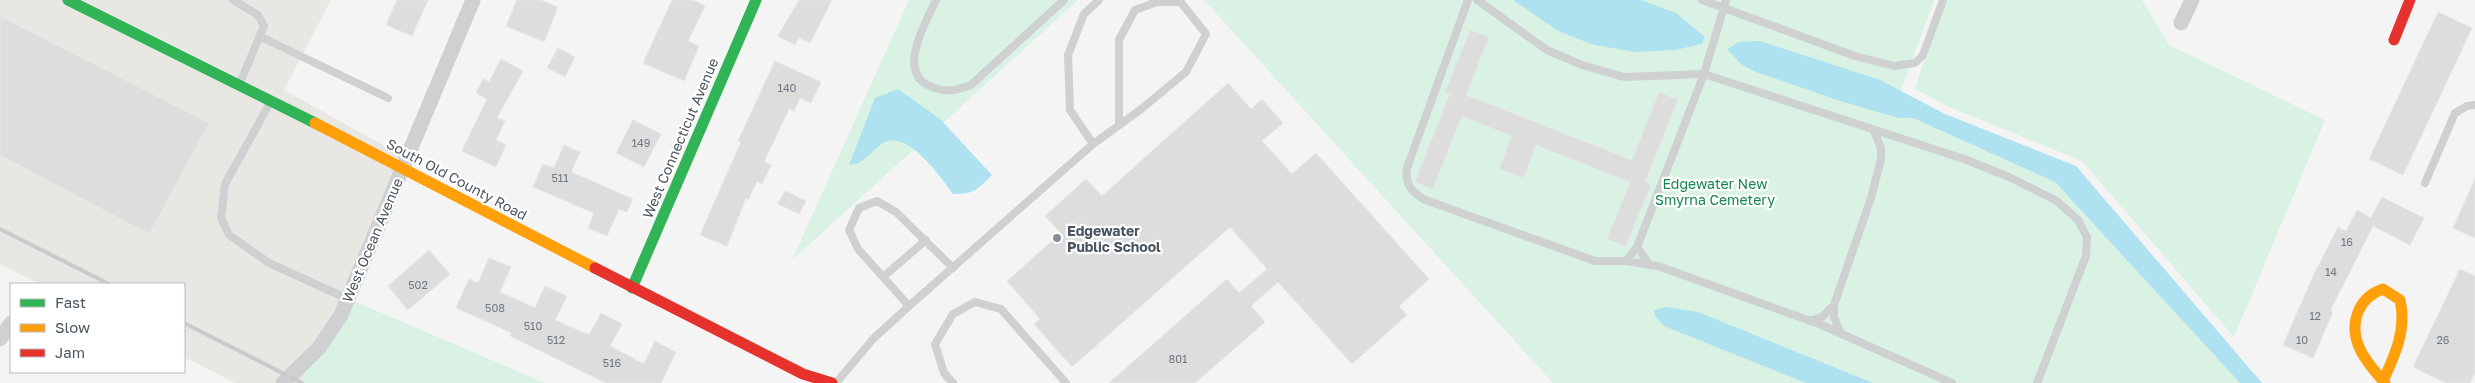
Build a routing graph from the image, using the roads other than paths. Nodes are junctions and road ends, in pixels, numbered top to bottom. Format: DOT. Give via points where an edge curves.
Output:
graph roads {
  1 [pos="68,0"];
  2 [pos="233,0"];
  3 [pos="473,0"];
  4 [pos="756,0"];
  5 [pos="936,0"];
  6 [pos="1064,0"];
  7 [pos="1099,0"];
  8 [pos="1468,0"];
  9 [pos="1477,0"];
  10 [pos="1702,0"];
  11 [pos="1943,0"];
  12 [pos="2192,0"];
  13 [pos="2410,0"];
  14 [pos="1180,1"];
  15 [pos="1725,4"];
  16 [pos="2181,23"];
  17 [pos="260,37"];
  18 [pos="2394,40"];
  19 [pos="1704,74"];
  20 [pos="239,85"];
  21 [pos="388,98"];
  22 [pos="271,101"];
  23 [pos="2475,105"];
  24 [pos="1119,124"];
  25 [pos="1874,131"];
  26 [pos="1092,144"];
  27 [pos="403,167"];
  28 [pos="2425,182"];
  29 [pos="926,240"];
  30 [pos="1637,247"];
  31 [pos="1626,261"];
  32 [pos="1650,265"];
  33 [pos="953,268"];
  34 [pos="883,277"];
  35 [pos="632,288"];
  36 [pos="348,299"];
  37 [pos="1834,305"];
  38 [pos="908,306"];
  39 [pos="1810,321"];
  40 [pos="10,324"];
  41 [pos="1841,334"];
  42 [pos="0,339"];
  43 [pos="2384,382"];
  44 [pos="283,383"];
  45 [pos="832,383"];
  46 [pos="836,383"];
  47 [pos="953,383"];
  48 [pos="1066,383"];
  49 [pos="1952,383"];
  50 [pos="2037,383"];
  1 -- 20 [label="street, South Old County Road"];
  2 -- 17 [label="lane" via="258,15 264,26"];
  3 -- 27 [label="street, West Ocean Avenue"];
  4 -- 35 [label="street, West Connecticut Avenue"];
  5 -- 6 [label="lane" via="917,42 913,61 924,84 954,92 971,85"];
  7 -- 26 [label="lane" via="1084,14 1068,55 1070,110"];
  8 -- 31 [label="lane" via="1407,168 1407,184 1423,199 1594,261"];
  9 -- 19 [label="lane" via="1547,50 1582,65 1624,77"];
  10 -- 15 [label="lane"];
  11 -- 15 [label="lane" via="1923,56 1915,63 1894,66 1855,56"];
  12 -- 16 [label="street"];
  13 -- 18 [label="street"];
  14 -- 24 [label="lane" via="1157,2 1135,10 1119,40"];
  14 -- 24 [label="lane" via="1206,34 1186,72"];
  15 -- 19 [label="lane"];
  17 -- 20 [label="lane"];
  17 -- 21 [label="lane"];
  19 -- 25 [label="lane"];
  19 -- 30 [label="lane"];
  20 -- 22 [label="street, South Old County Road"];
  22 -- 27 [label="street, South Old County Road"];
  22 -- 36 [label="lane" via="226,184 221,218 228,235 268,262"];
  23 -- 28 [label="lane" via="2455,113"];
  24 -- 26 [label="lane"];
  25 -- 37 [label="lane" via="1881,159"];
  25 -- 50 [label="lane" via="1964,159 2009,177 2057,201 2078,220 2087,237 2086,256"];
  26 -- 33 [label="lane"];
  27 -- 35 [label="street, South Old County Road"];
  27 -- 36 [label="street, West Ocean Avenue"];
  29 -- 33 [label="lane"];
  29 -- 34 [label="lane"];
  29 -- 34 [label="lane" via="896,212 877,201 859,208 849,230 858,249"];
  30 -- 31 [label="lane"];
  30 -- 32 [label="lane"];
  31 -- 32 [label="lane"];
  32 -- 39 [label="lane"];
  33 -- 38 [label="lane"];
  34 -- 38 [label="lane"];
  35 -- 45 [label="street, South Old County Road" via="804,374"];
  36 -- 44 [label="street, West Ocean Avenue" via="319,348"];
  37 -- 39 [label="lane" via="1822,317"];
  37 -- 41 [label="lane" via="1834,317"];
  38 -- 46 [label="lane" via="873,339"];
  39 -- 41 [label="lane"];
  40 -- 42 [label="street"];
  41 -- 49 [label="lane"];
  43 -- 43 [label="street" via="2356,342 2355,328 2366,298 2375,290 2383,289 2400,300 2404,320"];
  47 -- 48 [label="lane" via="944,373 935,344 953,314 975,302 1001,309"];
}
